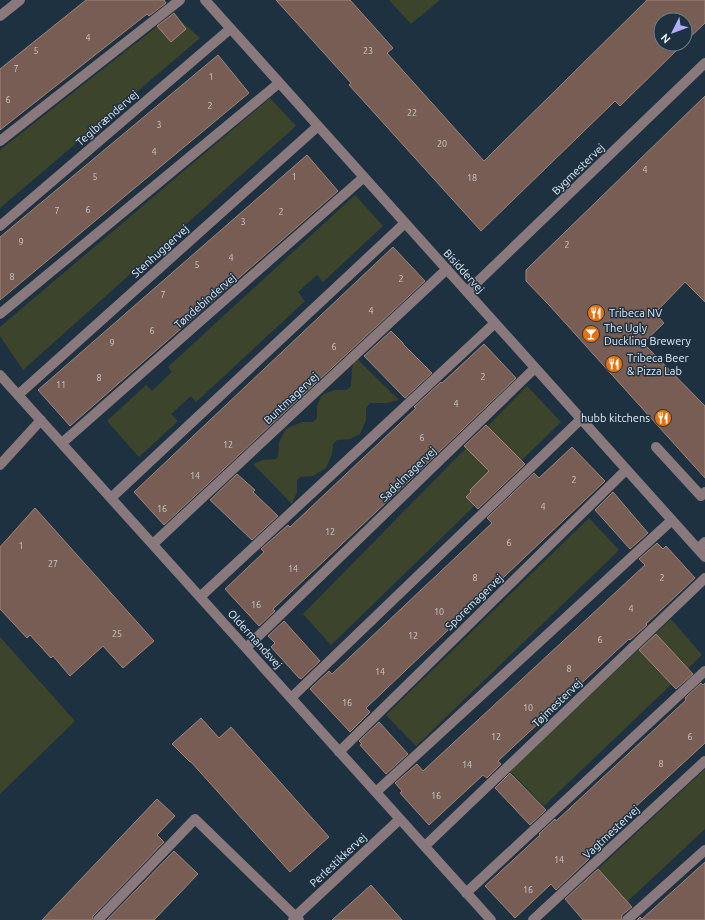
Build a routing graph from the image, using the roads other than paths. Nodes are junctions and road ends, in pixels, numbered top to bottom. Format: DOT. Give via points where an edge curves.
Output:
graph roads {
  1 [pos="20,0"];
  2 [pos="180,0"];
  3 [pos="205,0"];
  4 [pos="0,16"];
  5 [pos="230,29"];
  6 [pos="705,63"];
  7 [pos="279,83"];
  8 [pos="318,126"];
  9 [pos="0,141"];
  10 [pos="364,177"];
  11 [pos="405,223"];
  12 [pos="0,226"];
  13 [pos="446,269"];
  14 [pos="467,292"];
  15 [pos="0,314"];
  16 [pos="495,323"];
  17 [pos="535,368"];
  18 [pos="0,375"];
  19 [pos="18,395"];
  20 [pos="581,419"];
  21 [pos="41,420"];
  22 [pos="62,444"];
  23 [pos="656,448"];
  24 [pos="0,465"];
  25 [pos="626,470"];
  26 [pos="705,492"];
  27 [pos="111,498"];
  28 [pos="672,520"];
  29 [pos="153,544"];
  30 [pos="701,545"];
  31 [pos="705,557"];
  32 [pos="705,578"];
  33 [pos="200,597"];
  34 [pos="246,648"];
  35 [pos="705,671"];
  36 [pos="291,698"];
  37 [pos="339,752"];
  38 [pos="705,761"];
  39 [pos="376,792"];
  40 [pos="400,819"];
  41 [pos="425,846"];
  42 [pos="705,850"];
  43 [pos="466,893"];
  44 [pos="296,919"];
  45 [pos="98,920"];
  46 [pos="491,920"];
  47 [pos="533,920"];
  48 [pos="627,920"];
  1 -- 4 [label="street"];
  2 -- 9 [label="street"];
  3 -- 5 [label="street, Bisiddervej"];
  5 -- 7 [label="street, Bisiddervej"];
  5 -- 12 [label="street, Teglbrændervej"];
  6 -- 14 [label="street, Bygmestervej"];
  7 -- 8 [label="street, Bisiddervej"];
  7 -- 15 [label="street"];
  8 -- 10 [label="street, Bisiddervej"];
  8 -- 19 [label="street, Stenhuggervej"];
  10 -- 11 [label="street, Bisiddervej"];
  10 -- 22 [label="street, Tøndebindervej"];
  11 -- 13 [label="street, Bisiddervej"];
  11 -- 27 [label="street"];
  13 -- 14 [label="street, Bisiddervej"];
  13 -- 29 [label="street, Buntmagervej"];
  14 -- 16 [label="street, Bisiddervej"];
  16 -- 17 [label="street, Bisiddervej"];
  16 -- 33 [label="street"];
  17 -- 20 [label="street, Bisiddervej"];
  17 -- 34 [label="street, Sadelmagervej"];
  18 -- 19 [label="street, Oldermandsvej"];
  19 -- 21 [label="street, Oldermandsvej"];
  20 -- 25 [label="street, Bisiddervej"];
  20 -- 36 [label="street"];
  21 -- 22 [label="street, Oldermandsvej"];
  21 -- 24 [label="street"];
  22 -- 27 [label="street, Oldermandsvej"];
  23 -- 26 [label="street" via="701,496"];
  25 -- 28 [label="street, Bisiddervej"];
  25 -- 37 [label="street, Sporemagervej"];
  27 -- 29 [label="street, Oldermandsvej"];
  28 -- 30 [label="street, Bisiddervej"];
  28 -- 39 [label="street"];
  29 -- 33 [label="street, Oldermandsvej"];
  30 -- 31 [label="street, Bisiddervej"];
  32 -- 41 [label="street, Tøjmestervej"];
  33 -- 34 [label="street, Oldermandsvej"];
  34 -- 36 [label="street, Oldermandsvej"];
  35 -- 43 [label="street"];
  36 -- 37 [label="street, Oldermandsvej"];
  37 -- 39 [label="street, Oldermandsvej"];
  38 -- 47 [label="street, Vagtmestervej"];
  39 -- 40 [label="street, Oldermandsvej"];
  40 -- 41 [label="street, Oldermandsvej"];
  40 -- 44 [label="street, Perlestikkervej"];
  41 -- 43 [label="street, Oldermandsvej"];
  42 -- 48 [label="street"];
  43 -- 46 [label="street, Oldermandsvej"];
  44 -- 45 [label="street" via="195,819"];
}
